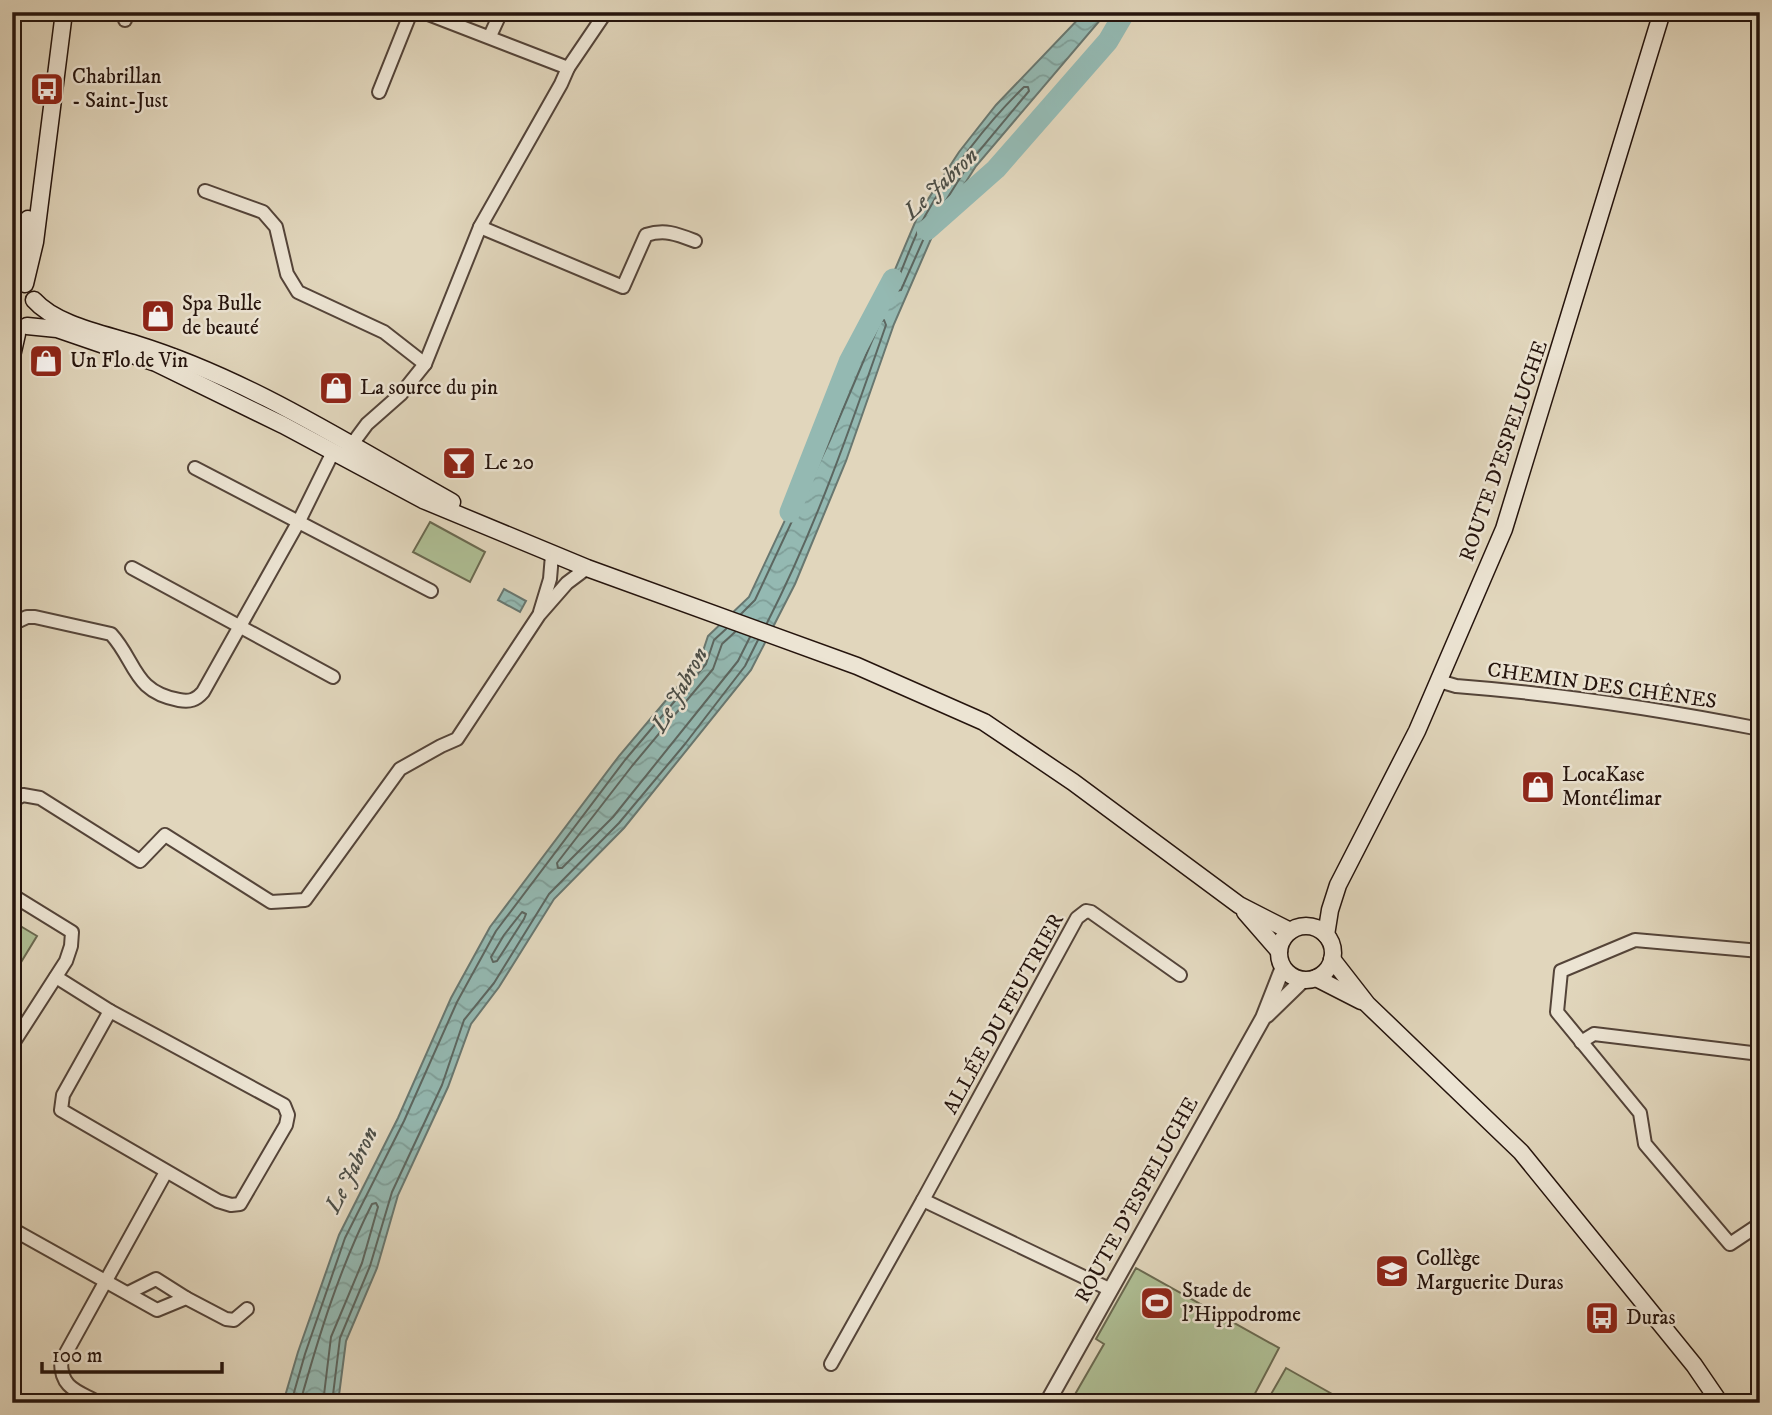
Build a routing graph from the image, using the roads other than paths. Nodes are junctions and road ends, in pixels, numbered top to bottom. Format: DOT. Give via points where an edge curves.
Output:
graph roads {
  1 [pos="62,12"];
  2 [pos="411,12"];
  3 [pos="423,12"];
  4 [pos="501,12"];
  5 [pos="606,12"];
  6 [pos="1662,12"];
  7 [pos="490,36"];
  8 [pos="568,68"];
  9 [pos="379,92"];
  10 [pos="205,191"];
  11 [pos="481,227"];
  12 [pos="695,241"];
  13 [pos="12,263"];
  14 [pos="19,280"];
  15 [pos="34,300"];
  16 [pos="19,332"];
  17 [pos="12,356"];
  18 [pos="425,364"];
  19 [pos="283,425"];
  20 [pos="351,445"];
  21 [pos="333,452"];
  22 [pos="195,468"];
  23 [pos="299,521"];
  24 [pos="511,537"];
  25 [pos="552,555"];
  26 [pos="132,568"];
  27 [pos="587,569"];
  28 [pos="431,591"];
  29 [pos="539,615"];
  30 [pos="12,624"];
  31 [pos="240,626"];
  32 [pos="333,677"];
  33 [pos="1439,681"];
  34 [pos="1760,729"];
  35 [pos="12,801"];
  36 [pos="1338,886"];
  37 [pos="12,895"];
  38 [pos="1239,905"];
  39 [pos="1307,926"];
  40 [pos="1290,931"];
  41 [pos="1326,935"];
  42 [pos="1760,951"];
  43 [pos="1281,959"];
  44 [pos="1332,959"];
  45 [pos="1180,975"];
  46 [pos="56,977"];
  47 [pos="1309,979"];
  48 [pos="1367,1004"];
  49 [pos="110,1011"];
  50 [pos="1263,1018"];
  51 [pos="1581,1042"];
  52 [pos="12,1045"];
  53 [pos="1760,1054"];
  54 [pos="166,1171"];
  55 [pos="923,1200"];
  56 [pos="1760,1224"];
  57 [pos="12,1228"];
  58 [pos="106,1281"];
  59 [pos="1111,1290"];
  60 [pos="128,1293"];
  61 [pos="186,1298"];
  62 [pos="247,1310"];
  63 [pos="831,1364"];
  64 [pos="1694,1365"];
  65 [pos="99,1403"];
  66 [pos="1047,1403"];
  67 [pos="1720,1403"];
  68 [pos="1734,1403"];
  1 -- 13 [label="main road" via="25,236"];
  1 -- 14 [label="main road" via="35,242"];
  2 -- 9 [label="street"];
  3 -- 7 [label="street"];
  4 -- 7 [label="street"];
  5 -- 8 [label="street"];
  6 -- 33 [label="main road, ROUTE D'ESPELUCHE" via="1504,529"];
  7 -- 8 [label="street"];
  8 -- 11 [label="street"];
  10 -- 18 [label="street" via="263,212 276,227 287,274 298,292 384,332"];
  11 -- 12 [label="street" via="623,286 646,235 671,232"];
  11 -- 18 [label="street"];
  14 -- 15 [label="main road"];
  15 -- 16 [label="main road" via="33,314"];
  15 -- 20 [label="main road" via="51,316 226,378"];
  16 -- 17 [label="main road"];
  16 -- 19 [label="main road" via="57,329 156,363"];
  18 -- 20 [label="street"];
  19 -- 20 [label="street" via="347,451"];
  19 -- 21 [label="main road"];
  20 -- 24 [label="main road"];
  21 -- 23 [label="street"];
  21 -- 24 [label="main road" via="424,500"];
  22 -- 23 [label="street"];
  23 -- 28 [label="street"];
  23 -- 31 [label="street"];
  24 -- 25 [label="main road"];
  25 -- 27 [label="main road"];
  25 -- 29 [label="street"];
  26 -- 31 [label="street"];
  27 -- 29 [label="street"];
  27 -- 38 [label="main road" via="857,666 984,722"];
  29 -- 35 [label="street" via="457,739 400,769 304,900 271,902 165,835 141,861 40,797 23,795"];
  30 -- 31 [label="street" via="35,617 111,634 150,689 188,701 203,692"];
  31 -- 32 [label="street"];
  33 -- 34 [label="street, CHEMIN DES CHÊNES" via="1665,710"];
  33 -- 36 [label="main road, ROUTE D'ESPELUCHE"];
  36 -- 39 [label="main road, ROUTE D'ESPELUCHE"];
  36 -- 41 [label="main road, ROUTE D'ESPELUCHE"];
  37 -- 46 [label="street" via="72,932 71,946"];
  38 -- 40 [label="main road"];
  38 -- 43 [label="main road"];
  39 -- 40 [label="main road"];
  39 -- 41 [label="main road"];
  40 -- 43 [label="main road" via="1280,943"];
  41 -- 44 [label="main road"];
  42 -- 51 [label="street" via="1634,940 1561,971 1557,1012"];
  43 -- 47 [label="main road" via="1295,978"];
  43 -- 50 [label="street, ROUTE D'ESPELUCHE"];
  44 -- 47 [label="main road" via="1324,974"];
  44 -- 48 [label="main road"];
  45 -- 55 [label="street, ALLÉE DU FEUTRIER" via="1091,912 1077,918"];
  46 -- 49 [label="street"];
  46 -- 52 [label="street"];
  47 -- 48 [label="main road"];
  47 -- 50 [label="street, ROUTE D'ESPELUCHE"];
  48 -- 64 [label="main road" via="1521,1153"];
  49 -- 54 [label="street" via="63,1095 61,1110"];
  49 -- 54 [label="street" via="284,1105 288,1115 240,1204 218,1201"];
  50 -- 59 [label="street, ROUTE D'ESPELUCHE"];
  51 -- 53 [label="street" via="1594,1034"];
  51 -- 56 [label="street" via="1640,1113 1645,1144 1730,1244"];
  54 -- 58 [label="street"];
  55 -- 59 [label="street"];
  55 -- 63 [label="street, ALLÉE DU FEUTRIER"];
  57 -- 58 [label="street"];
  58 -- 60 [label="street"];
  58 -- 65 [label="street" via="61,1362 65,1383"];
  59 -- 66 [label="street, ROUTE D'ESPELUCHE"];
  60 -- 61 [label="street" via="158,1310"];
  60 -- 61 [label="street" via="156,1279"];
  61 -- 62 [label="street" via="234,1321"];
  64 -- 67 [label="main road"];
  64 -- 68 [label="main road"];
}
